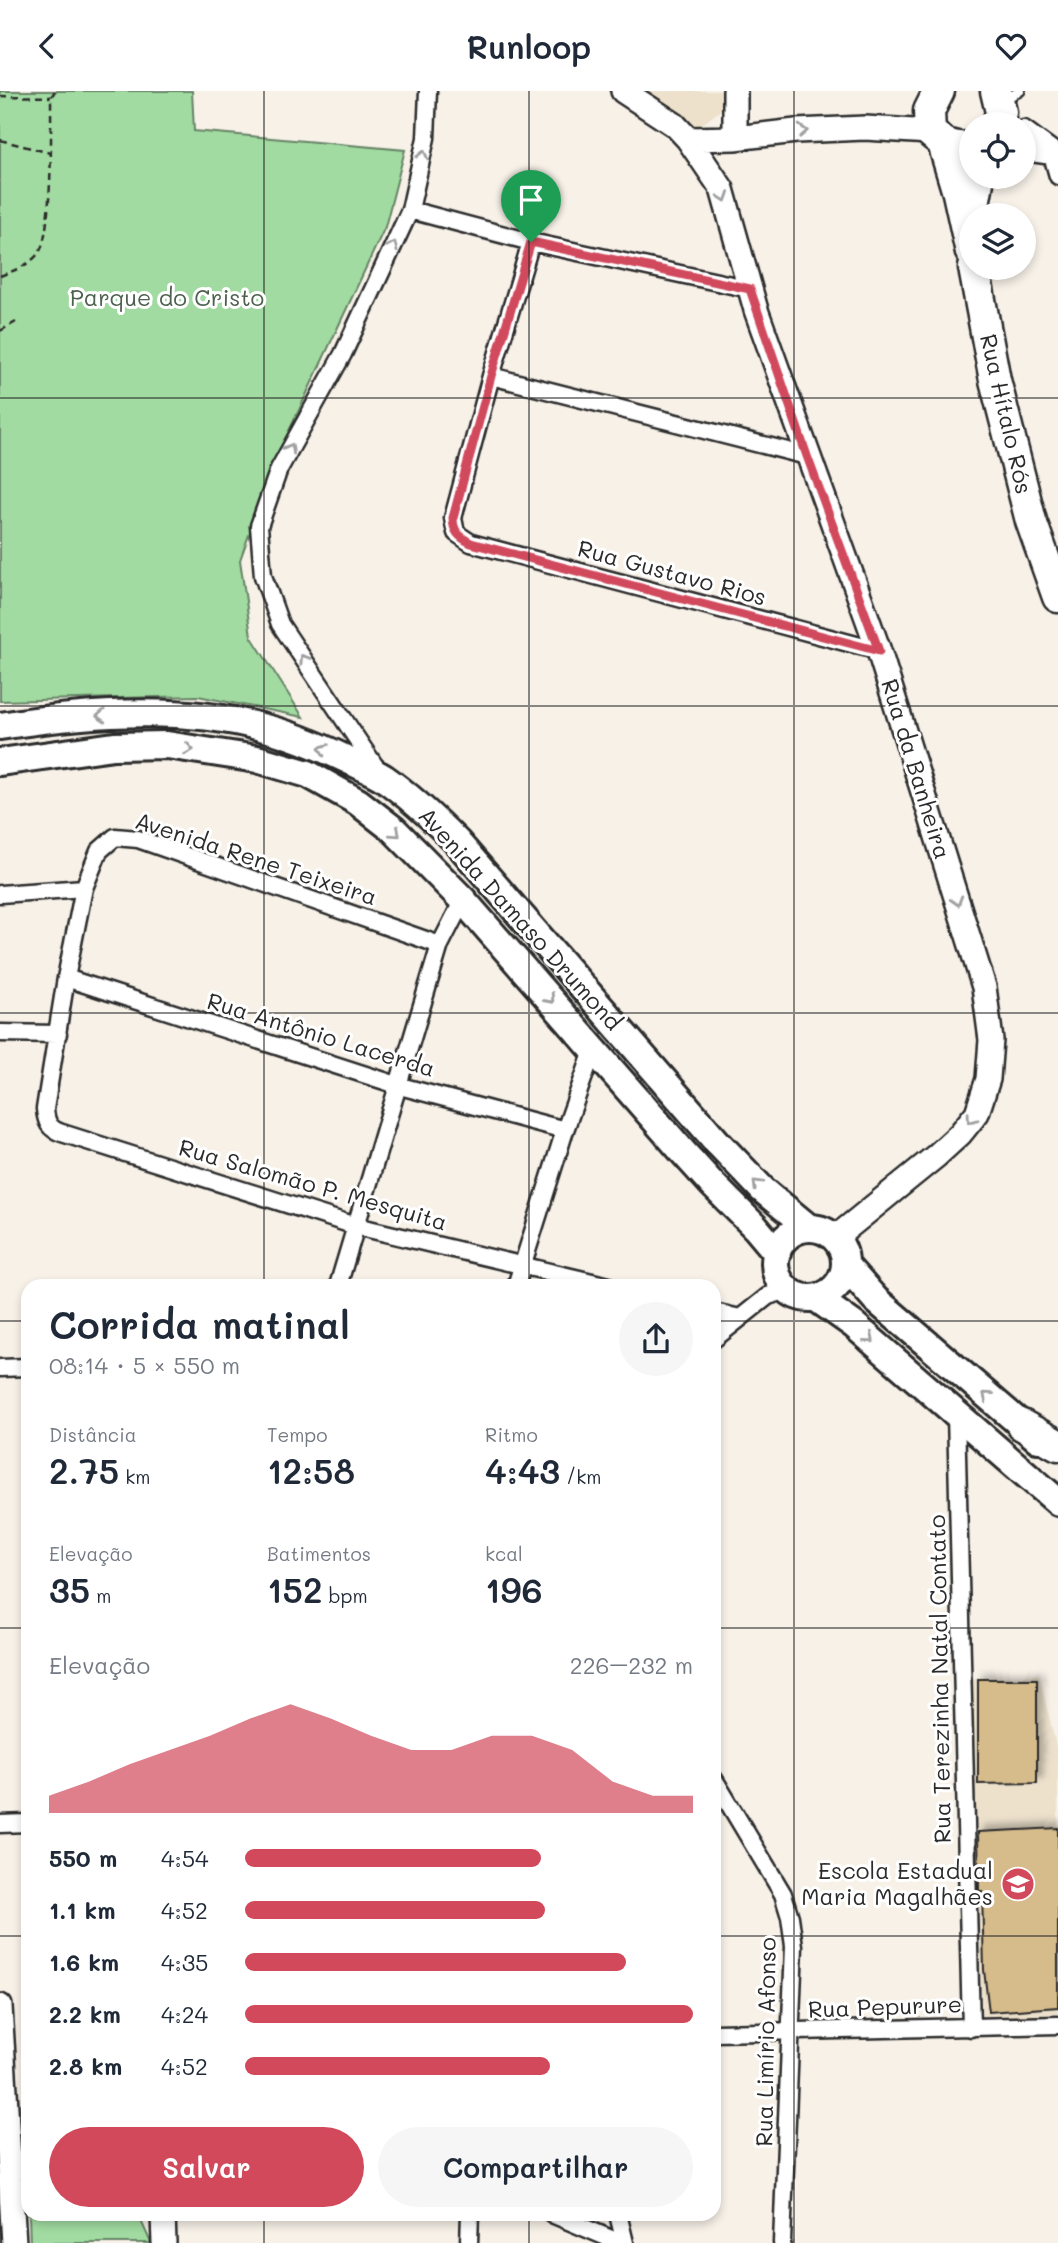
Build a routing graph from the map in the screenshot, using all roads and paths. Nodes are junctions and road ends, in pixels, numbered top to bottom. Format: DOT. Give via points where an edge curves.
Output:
graph roads {
  1 [pos="55,91"];
  2 [pos="623,91"];
  3 [pos="734,91"];
  4 [pos="939,91"];
  5 [pos="430,94"];
  6 [pos="0,96"];
  7 [pos="51,97"];
  8 [pos="1008,111"];
  9 [pos="735,138"];
  10 [pos="688,139"];
  11 [pos="0,140"];
  12 [pos="948,141"];
  13 [pos="1036,152"];
  14 [pos="50,153"];
  15 [pos="1055,153"];
  16 [pos="1058,176"];
  17 [pos="961,203"];
  18 [pos="410,210"];
  19 [pos="531,242"];
  20 [pos="0,276"];
  21 [pos="979,280"];
  22 [pos="750,289"];
  23 [pos="16,322"];
  24 [pos="0,331"];
  25 [pos="491,376"];
  26 [pos="807,456"];
  27 [pos="1058,597"];
  28 [pos="879,651"];
  29 [pos="0,726"];
  30 [pos="0,762"];
  31 [pos="383,777"];
  32 [pos="84,888"];
  33 [pos="0,894"];
  34 [pos="463,900"];
  35 [pos="440,945"];
  36 [pos="66,978"];
  37 [pos="0,1033"];
  38 [pos="58,1034"];
  39 [pos="594,1048"];
  40 [pos="400,1086"];
  41 [pos="50,1126"];
  42 [pos="565,1130"];
  43 [pos="356,1226"];
  44 [pos="809,1228"];
  45 [pos="835,1238"];
  46 [pos="777,1253"];
  47 [pos="523,1265"];
  48 [pos="845,1266"];
  49 [pos="340,1279"];
  50 [pos="518,1279"];
  51 [pos="580,1279"];
  52 [pos="787,1290"];
  53 [pos="816,1298"];
  54 [pos="721,1314"];
  55 [pos="740,1318"];
  56 [pos="721,1333"];
  57 [pos="21,1367"];
  58 [pos="0,1368"];
  59 [pos="956,1414"];
  60 [pos="1022,1425"];
  61 [pos="1058,1445"];
  62 [pos="1058,1456"];
  63 [pos="1058,1502"];
  64 [pos="721,1791"];
  65 [pos="21,1823"];
  66 [pos="0,1824"];
  67 [pos="0,2007"];
  68 [pos="1058,2025"];
  69 [pos="971,2028"];
  70 [pos="721,2033"];
  71 [pos="792,2033"];
  72 [pos="17,2131"];
  73 [pos="21,2187"];
  74 [pos="13,2199"];
  75 [pos="163,2221"];
  76 [pos="470,2221"];
  77 [pos="569,2221"];
  78 [pos="619,2221"];
  79 [pos="14,2243"];
  80 [pos="164,2243"];
  81 [pos="469,2243"];
  82 [pos="623,2243"];
  83 [pos="782,2243"];
  1 -- 7 [label="path"];
  2 -- 10 [label="street, Rua da Banheira" via="675,125"];
  3 -- 9 [label="street"];
  4 -- 12 [label="highway" via="929,111"];
  18 -- 5 [label="street, one-way" via="426,138"];
  6 -- 7 [label="path"];
  7 -- 14 [label="path"];
  8 -- 15 [label="street"];
  9 -- 10 [label="street"];
  9 -- 12 [label="street, one-way" via="865,128"];
  10 -- 22 [label="street, Rua da Banheira, one-way" via="722,189"];
  11 -- 14 [label="path"];
  12 -- 17 [label="highway, Rua Hítalo Rós"];
  13 -- 15 [label="street"];
  14 -- 20 [label="path" via="46,232 39,253"];
  15 -- 16 [label="street"];
  18 -- 19 [label="street"];
  31 -- 18 [label="street, one-way" via="280,624 263,576 259,526 279,469 343,354"];
  19 -- 22 [label="street"];
  19 -- 25 [label="street"];
  21 -- 27 [label="highway, Rua Hítalo Rós" via="995,380 1031,521"];
  22 -- 26 [label="street, Rua da Banheira"];
  23 -- 24 [label="path"];
  25 -- 26 [label="street"];
  25 -- 28 [label="street, Rua Gustavo Rios" via="453,518 456,533 471,543"];
  26 -- 28 [label="street, Rua da Banheira"];
  28 -- 45 [label="street, Rua da Banheira, one-way" via="984,987 991,1040 988,1079 977,1113 960,1134"];
  31 -- 29 [label="main road, Avenida Damaso Drumond, one-way" via="328,750 260,726 205,716 46,719"];
  30 -- 34 [label="main road, Avenida Damaso Drumond, one-way" via="114,746 167,745 257,759 308,774 358,802 394,830"];
  44 -- 31 [label="main road, Avenida Damaso Drumond, one-way" via="763,1190 718,1143 457,842"];
  32 -- 33 [label="street"];
  32 -- 35 [label="street, Avenida Rene Teixeira" via="99,851 115,838 138,839"];
  32 -- 36 [label="street, Avenida Rene Teixeira"];
  34 -- 35 [label="street"];
  34 -- 39 [label="main road, Avenida Damaso Drumond, one-way"];
  35 -- 40 [label="street"];
  36 -- 38 [label="street, Avenida Rene Teixeira"];
  36 -- 40 [label="street, Rua Antônio Lacerda"];
  37 -- 38 [label="street"];
  38 -- 41 [label="street, Avenida Rene Teixeira" via="45,1109"];
  39 -- 42 [label="street"];
  39 -- 46 [label="main road, Avenida Damaso Drumond"];
  40 -- 42 [label="street, Rua Antônio Lacerda"];
  40 -- 43 [label="street"];
  41 -- 43 [label="street, Rua Salomão P. Mesquita"];
  42 -- 47 [label="street"];
  43 -- 47 [label="street, Rua Salomão P. Mesquita"];
  43 -- 49 [label="street"];
  44 -- 45 [label="main road"];
  44 -- 46 [label="main road" via="792,1233"];
  45 -- 48 [label="main road"];
  46 -- 52 [label="main road" via="776,1273"];
  47 -- 50 [label="street"];
  47 -- 51 [label="street, Rua Salomão P. Mesquita"];
  48 -- 53 [label="main road" via="839,1284"];
  60 -- 48 [label="main road, one-way" via="876,1300"];
  52 -- 53 [label="main road"];
  52 -- 55 [label="street" via="768,1296"];
  53 -- 59 [label="main road, one-way"];
  54 -- 55 [label="street"];
  55 -- 56 [label="street"];
  57 -- 58 [label="street"];
  59 -- 63 [label="main road"];
  59 -- 69 [label="street, Rua Terezinha Natal Contato"];
  60 -- 61 [label="highway"];
  60 -- 62 [label="main road"];
  64 -- 71 [label="street, Rua Limírio Afonso" via="783,1894 790,1917"];
  65 -- 66 [label="street"];
  67 -- 72 [label="street"];
  68 -- 69 [label="street, Rua Pepurure"];
  69 -- 71 [label="street, Rua Pepurure"];
  70 -- 71 [label="street, Rua Pepurure"];
  71 -- 83 [label="street, Rua Limírio Afonso"];
  72 -- 74 [label="street"];
  73 -- 74 [label="lane"];
  74 -- 79 [label="street"];
  75 -- 80 [label="street"];
  76 -- 81 [label="street"];
  77 -- 82 [label="street"];
  78 -- 82 [label="street"];
}
